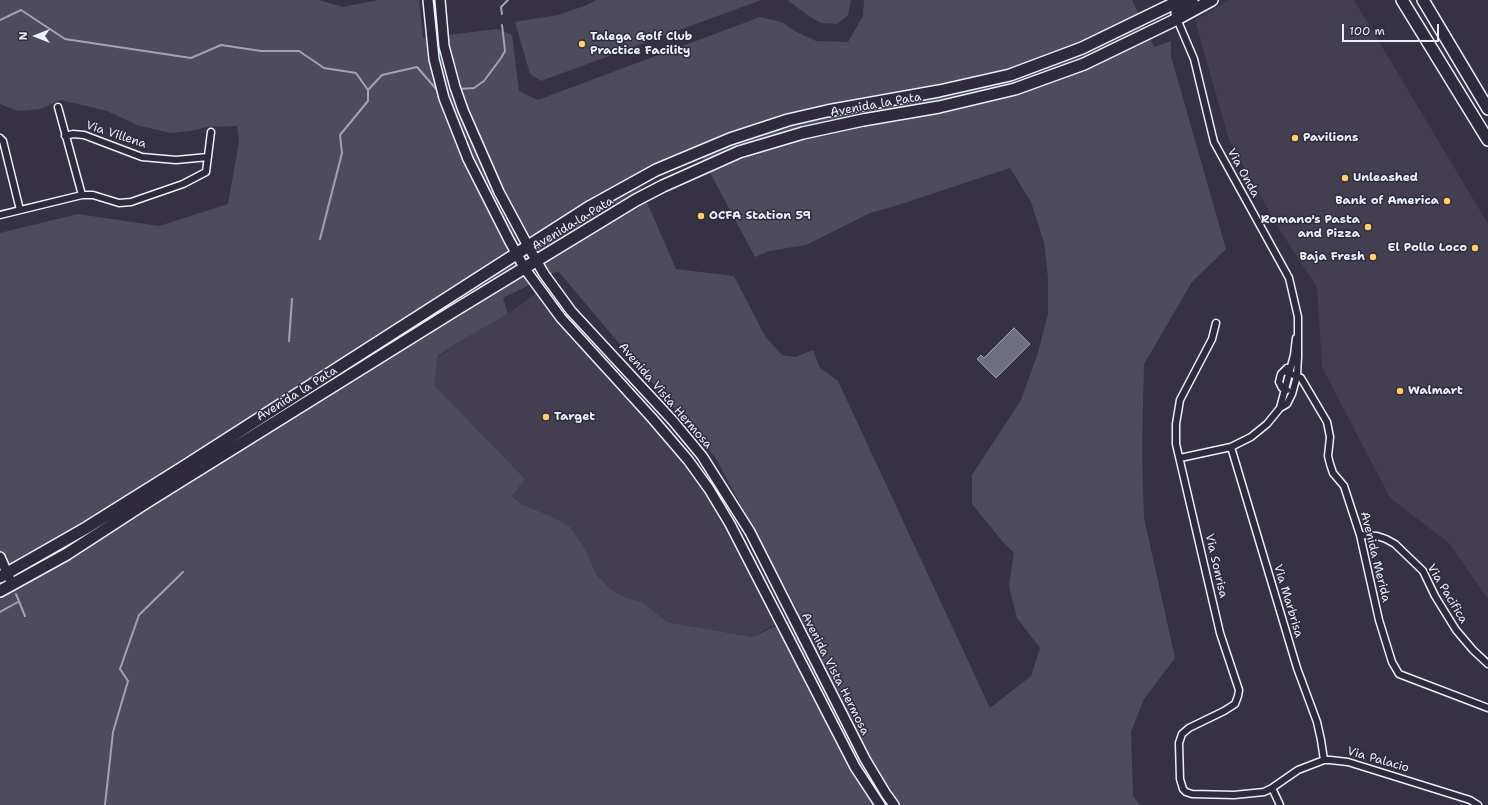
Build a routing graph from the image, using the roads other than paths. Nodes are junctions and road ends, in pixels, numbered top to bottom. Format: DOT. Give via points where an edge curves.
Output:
graph roads {
  1 [pos="428,0"];
  2 [pos="440,0"];
  3 [pos="1181,0"];
  4 [pos="1192,0"];
  5 [pos="1212,0"];
  6 [pos="1402,0"];
  7 [pos="1422,0"];
  8 [pos="1177,20"];
  9 [pos="58,107"];
  10 [pos="1488,109"];
  11 [pos="211,132"];
  12 [pos="66,136"];
  13 [pos="0,138"];
  14 [pos="1488,140"];
  15 [pos="208,157"];
  16 [pos="82,195"];
  17 [pos="20,210"];
  18 [pos="0,215"];
  19 [pos="528,246"];
  20 [pos="516,253"];
  21 [pos="536,262"];
  22 [pos="525,269"];
  23 [pos="1216,323"];
  24 [pos="1298,333"];
  25 [pos="1286,372"];
  26 [pos="1297,376"];
  27 [pos="1284,389"];
  28 [pos="1293,391"];
  29 [pos="1280,408"];
  30 [pos="1231,447"];
  31 [pos="1180,458"];
  32 [pos="1360,535"];
  33 [pos="0,557"];
  34 [pos="4,575"];
  35 [pos="12,584"];
  36 [pos="0,591"];
  37 [pos="1488,664"];
  38 [pos="1488,708"];
  39 [pos="1324,760"];
  40 [pos="1272,788"];
  41 [pos="1182,789"];
  42 [pos="880,805"];
  43 [pos="894,805"];
  44 [pos="1280,805"];
  45 [pos="1478,805"];
  1 -- 20 [label="main road, Avenida Vista Hermosa" via="431,42 448,110 486,197"];
  2 -- 19 [label="main road, Avenida Vista Hermosa" via="444,46 463,110 499,192"];
  3 -- 19 [label="highway, Avenida la Pata" via="1082,48 1010,75 827,111 788,120 724,141 620,188"];
  4 -- 8 [label="highway" via="1177,10"];
  5 -- 8 [label="highway, Avenida la Pata"];
  6 -- 14 [label="highway"];
  7 -- 10 [label="highway"];
  8 -- 21 [label="highway, Avenida la Pata" via="1084,64 1014,89 939,107 803,133 739,152 649,193"];
  8 -- 24 [label="street, Via Onda" via="1194,59 1214,142 1289,278 1298,317"];
  9 -- 12 [label="street"];
  11 -- 15 [label="street"];
  12 -- 15 [label="street, Via Villena" via="84,135 142,156 176,160"];
  12 -- 16 [label="street"];
  13 -- 17 [label="street" via="3,141"];
  15 -- 16 [label="street" via="206,172 197,178 130,202 119,203 93,195"];
  16 -- 17 [label="street"];
  17 -- 18 [label="street"];
  19 -- 20 [label="highway, Avenida la Pata"];
  19 -- 21 [label="main road, Avenida Vista Hermosa"];
  20 -- 22 [label="main road, Avenida Vista Hermosa"];
  20 -- 34 [label="highway, Avenida la Pata" via="150,488"];
  21 -- 22 [label="highway, Avenida la Pata"];
  21 -- 43 [label="main road, Avenida Vista Hermosa" via="571,311 702,456 750,532 865,759"];
  22 -- 35 [label="highway, Avenida la Pata" via="452,312 67,554"];
  22 -- 42 [label="main road, Avenida Vista Hermosa" via="561,318 652,418 709,489 730,524 855,766"];
  23 -- 31 [label="street, Via Sonrisa" via="1212,339 1180,400 1176,444"];
  24 -- 25 [label="street, Via Onda" via="1294,340 1292,362"];
  24 -- 26 [label="street, Via Onda"];
  25 -- 26 [label="street"];
  25 -- 27 [label="street, Via Onda"];
  26 -- 28 [label="street, Via Onda"];
  26 -- 32 [label="street, Avenida Merida" via="1301,378 1327,422 1330,464 1333,473 1344,486"];
  27 -- 28 [label="street"];
  27 -- 29 [label="street, Via Onda"];
  28 -- 29 [label="street, Via Onda" via="1287,404"];
  29 -- 30 [label="street, Via Onda" via="1267,424 1251,437"];
  30 -- 31 [label="street, Via Onda"];
  30 -- 39 [label="street, Via Marbrisa" via="1297,668 1317,722"];
  31 -- 41 [label="street, Via Sonrisa" via="1220,633 1239,690 1235,704 1188,728 1182,734 1179,757"];
  32 -- 37 [label="street, Via Pacifica" via="1386,539 1423,571 1456,630"];
  32 -- 38 [label="street, Avenida Merida" via="1379,620 1398,674"];
  33 -- 34 [label="main road"];
  34 -- 35 [label="main road"];
  35 -- 36 [label="highway, Avenida la Pata"];
  39 -- 40 [label="street, Via Palacio" via="1298,770"];
  39 -- 45 [label="street, Via Palacio" via="1348,762 1470,800"];
  40 -- 41 [label="street, Via Palacio" via="1264,792 1234,795 1192,794"];
  40 -- 44 [label="street"];
}
